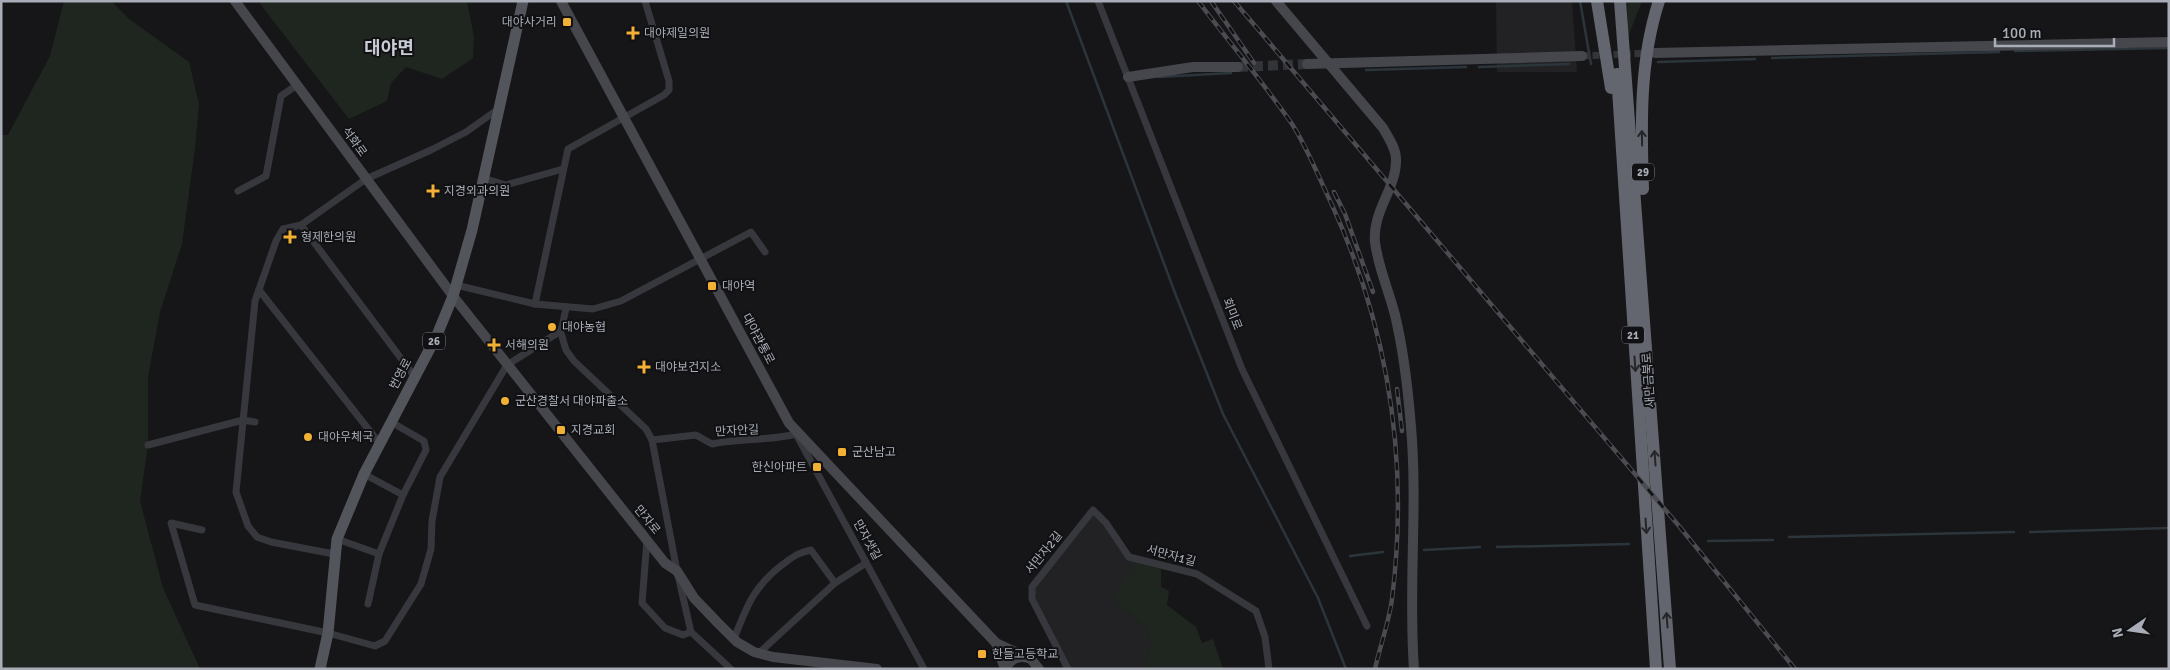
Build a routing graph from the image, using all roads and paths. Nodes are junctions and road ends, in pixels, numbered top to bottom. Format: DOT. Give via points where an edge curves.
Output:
graph roads {
  1 [pos="235,1"];
  2 [pos="523,1"];
  3 [pos="561,1"];
  4 [pos="645,1"];
  5 [pos="1098,1"];
  6 [pos="1276,1"];
  7 [pos="1597,1"];
  8 [pos="1612,1"];
  9 [pos="1620,1"];
  10 [pos="1659,1"];
  11 [pos="2169,42"];
  12 [pos="1655,53"];
  13 [pos="1582,56"];
  14 [pos="1307,64"];
  15 [pos="1329,64"];
  16 [pos="1238,67"];
  17 [pos="1128,77"];
  18 [pos="297,86"];
  19 [pos="497,110"];
  20 [pos="625,118"];
  21 [pos="563,169"];
  22 [pos="483,178"];
  23 [pos="366,179"];
  24 [pos="238,191"];
  25 [pos="301,225"];
  26 [pos="764,252"];
  27 [pos="700,257"];
  28 [pos="259,290"];
  29 [pos="454,291"];
  30 [pos="535,304"];
  31 [pos="566,308"];
  32 [pos="560,330"];
  33 [pos="1633,344"];
  34 [pos="1647,344"];
  35 [pos="507,364"];
  36 [pos="414,377"];
  37 [pos="243,420"];
  38 [pos="256,422"];
  39 [pos="391,422"];
  40 [pos="790,423"];
  41 [pos="796,434"];
  42 [pos="652,440"];
  43 [pos="380,444"];
  44 [pos="148,445"];
  45 [pos="364,474"];
  46 [pos="402,495"];
  47 [pos="1093,510"];
  48 [pos="202,530"];
  49 [pos="337,539"];
  50 [pos="647,540"];
  51 [pos="334,554"];
  52 [pos="379,554"];
  53 [pos="866,563"];
  54 [pos="676,571"];
  55 [pos="835,583"];
  56 [pos="368,604"];
  57 [pos="1367,626"];
  58 [pos="690,632"];
  59 [pos="328,633"];
  60 [pos="734,639"];
  61 [pos="996,643"];
  62 [pos="759,653"];
  63 [pos="1026,657"];
  64 [pos="1039,668"];
  65 [pos="320,669"];
  66 [pos="731,669"];
  67 [pos="877,669"];
  68 [pos="924,669"];
  69 [pos="1005,669"];
  70 [pos="1068,669"];
  71 [pos="1269,669"];
  72 [pos="1414,669"];
  73 [pos="1656,669"];
  74 [pos="1670,669"];
  1 -- 18 [label="street, 석화로"];
  2 -- 19 [label="main road, 번영로 / 26"];
  3 -- 20 [label="street, 대야관통로"];
  4 -- 20 [label="street" via="669,90"];
  5 -- 17 [label="street, 회미로"];
  6 -- 15 [label="street"];
  7 -- 33 [label="highway" via="1613,104"];
  8 -- 33 [label="highway, 새만금북로 / 21"];
  9 -- 34 [label="highway, 새만금북로 / 21"];
  34 -- 10 [label="highway, 29, one-way" via="1642,113 1651,31"];
  11 -- 12 [label="street"];
  13 -- 15 [label="street"];
  14 -- 15 [label="street"];
  15 -- 72 [label="street" via="1383,128 1396,159 1393,177 1379,211 1375,242 1395,314 1406,369 1411,421"];
  16 -- 17 [label="street" via="1193,67"];
  17 -- 57 [label="street, 회미로" via="1242,369"];
  18 -- 23 [label="street, 석화로"];
  18 -- 24 [label="street" via="281,96 266,176"];
  19 -- 22 [label="main road, 번영로 / 26"];
  19 -- 23 [label="street" via="466,132"];
  20 -- 21 [label="street" via="568,149"];
  20 -- 27 [label="street, 대야관통로"];
  21 -- 22 [label="street" via="506,185"];
  21 -- 30 [label="street"];
  22 -- 29 [label="main road, 번영로 / 26"];
  23 -- 25 [label="street"];
  23 -- 29 [label="street, 석화로"];
  25 -- 28 [label="street" via="283,229"];
  25 -- 36 [label="street"];
  26 -- 27 [label="street" via="751,232"];
  27 -- 31 [label="street" via="621,301 593,309"];
  27 -- 40 [label="street, 대야관통로"];
  28 -- 37 [label="street" via="251,332"];
  28 -- 43 [label="street"];
  29 -- 30 [label="street"];
  29 -- 35 [label="street, 만자로"];
  29 -- 36 [label="main road, 번영로 / 26" via="437,335"];
  30 -- 31 [label="street"];
  31 -- 32 [label="street"];
  32 -- 35 [label="street"];
  32 -- 42 [label="street" via="566,350 574,361 646,429"];
  33 -- 73 [label="highway, 새만금북로 / 21, one-way"];
  74 -- 34 [label="highway, 새만금북로 / 21, one-way"];
  35 -- 50 [label="street, 만자로"];
  35 -- 59 [label="street" via="440,477 431,549 421,584 385,641 375,646"];
  36 -- 39 [label="main road, 번영로 / 26"];
  37 -- 38 [label="street"];
  37 -- 44 [label="street"];
  37 -- 51 [label="street" via="236,492 248,526 258,538"];
  39 -- 43 [label="main road, 번영로 / 26"];
  39 -- 46 [label="street" via="424,441 426,450"];
  40 -- 41 [label="street, 만자샛길"];
  40 -- 61 [label="street, 대야관통로"];
  41 -- 42 [label="street, 만자안길" via="712,444 696,435"];
  41 -- 53 [label="street, 만자샛길"];
  42 -- 54 [label="street"];
  43 -- 45 [label="main road, 번영로 / 26"];
  45 -- 46 [label="street"];
  45 -- 49 [label="main road, 번영로 / 26"];
  46 -- 52 [label="street"];
  47 -- 70 [label="street, 서만자2길" via="1032,587 1032,599"];
  47 -- 71 [label="street, 서만자1길" via="1129,556 1197,574 1256,612 1265,637"];
  48 -- 59 [label="street" via="171,523 196,605"];
  49 -- 51 [label="main road, 번영로 / 26"];
  49 -- 52 [label="street"];
  50 -- 54 [label="street, 만자로" via="665,563"];
  50 -- 58 [label="street" via="642,603 665,628 683,635"];
  51 -- 59 [label="main road, 번영로 / 26"];
  52 -- 56 [label="street"];
  53 -- 55 [label="street"];
  53 -- 68 [label="street, 만자샛길"];
  54 -- 58 [label="street"];
  54 -- 60 [label="street, 만자로" via="694,598"];
  55 -- 60 [label="street" via="810,550 800,552 772,572 758,587"];
  55 -- 62 [label="street"];
  58 -- 66 [label="street"];
  59 -- 65 [label="main road, 번영로 / 26"];
  60 -- 62 [label="street, 만자로"];
  61 -- 63 [label="street"];
  61 -- 69 [label="street"];
  62 -- 67 [label="street, 만자로"];
  63 -- 64 [label="street"];
  63 -- 69 [label="street" via="1014,658"];
}
